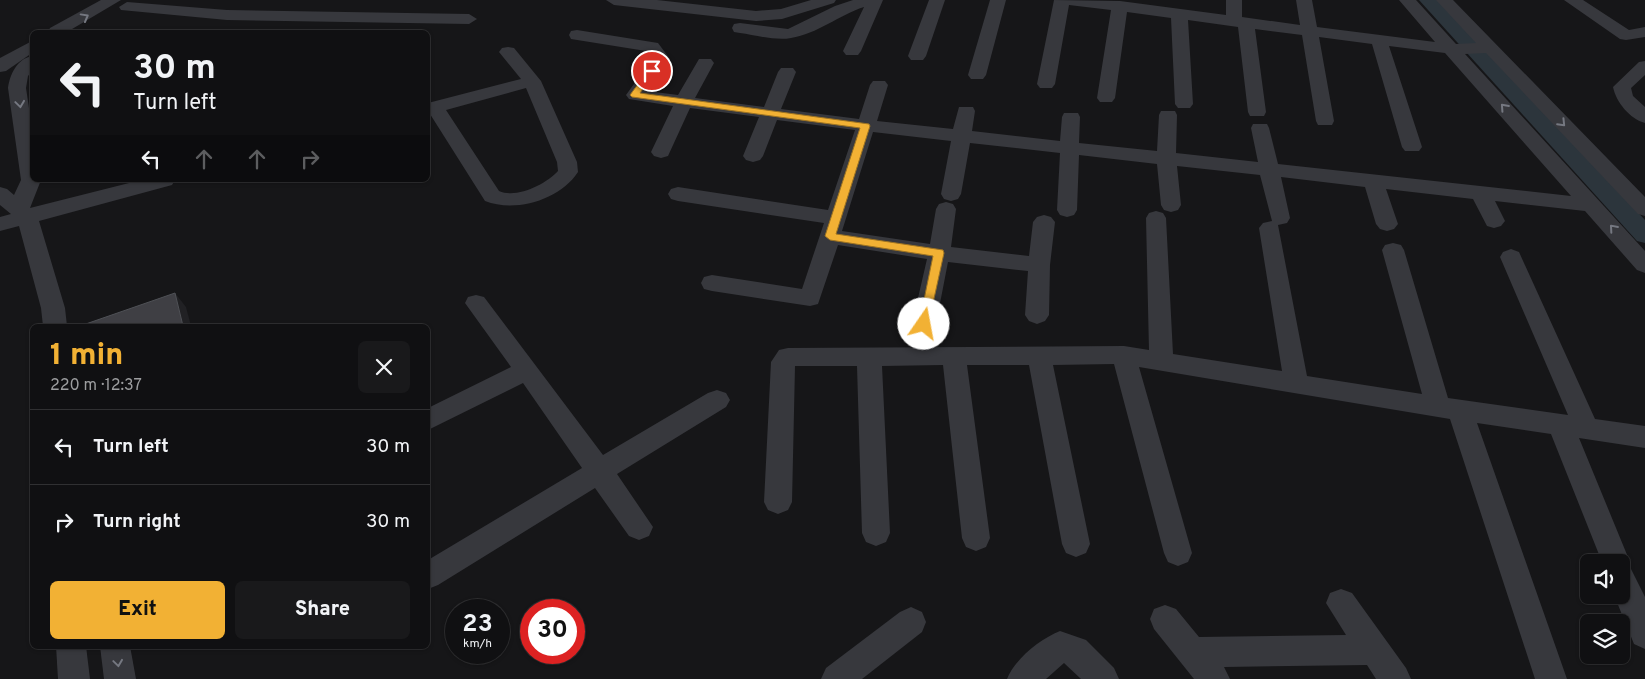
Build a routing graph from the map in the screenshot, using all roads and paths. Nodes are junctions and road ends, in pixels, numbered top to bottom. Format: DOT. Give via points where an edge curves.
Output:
graph roads {
  1 [pos="420,0"];
  2 [pos="614,0"];
  3 [pos="769,0"];
  4 [pos="828,0"];
  5 [pos="869,0"];
  6 [pos="875,0"];
  7 [pos="937,0"];
  8 [pos="998,0"];
  9 [pos="1062,0"];
  10 [pos="1068,0"];
  11 [pos="1234,0"];
  12 [pos="1304,0"];
  13 [pos="1407,0"];
  14 [pos="1444,0"];
  15 [pos="1572,0"];
  16 [pos="126,2"];
  17 [pos="1109,4"];
  18 [pos="232,6"];
  19 [pos="309,9"];
  20 [pos="1172,9"];
  21 [pos="411,13"];
  22 [pos="734,14"];
  23 [pos="782,14"];
  24 [pos="468,20"];
  25 [pos="1240,22"];
  26 [pos="399,26"];
  27 [pos="61,30"];
  28 [pos="85,30"];
  29 [pos="234,30"];
  30 [pos="324,30"];
  31 [pos="1309,31"];
  32 [pos="1645,32"];
  33 [pos="577,35"];
  34 [pos="1626,35"];
  35 [pos="1379,40"];
  36 [pos="30,47"];
  37 [pos="1490,48"];
  38 [pos="1452,49"];
  39 [pos="852,51"];
  40 [pos="508,52"];
  41 [pos="1645,52"];
  42 [pos="917,56"];
  43 [pos="30,63"];
  44 [pos="705,63"];
  45 [pos="1645,66"];
  46 [pos="0,67"];
  47 [pos="787,72"];
  48 [pos="977,75"];
  49 [pos="9,76"];
  50 [pos="532,81"];
  51 [pos="1046,84"];
  52 [pos="878,86"];
  53 [pos="1106,98"];
  54 [pos="684,102"];
  55 [pos="1184,104"];
  56 [pos="431,108"];
  57 [pos="966,111"];
  58 [pos="770,113"];
  59 [pos="1168,115"];
  60 [pos="1645,117"];
  61 [pos="1071,118"];
  62 [pos="1325,121"];
  63 [pos="865,126"];
  64 [pos="962,136"];
  65 [pos="1070,148"];
  66 [pos="1412,148"];
  67 [pos="661,152"];
  68 [pos="753,156"];
  69 [pos="1166,159"];
  70 [pos="1269,170"];
  71 [pos="30,173"];
  72 [pos="31,182"];
  73 [pos="156,182"];
  74 [pos="1374,182"];
  75 [pos="1481,193"];
  76 [pos="0,194"];
  77 [pos="678,194"];
  78 [pos="1593,205"];
  79 [pos="1645,209"];
  80 [pos="1066,210"];
  81 [pos="1163,212"];
  82 [pos="23,213"];
  83 [pos="1494,221"];
  84 [pos="1044,222"];
  85 [pos="0,224"];
  86 [pos="1387,224"];
  87 [pos="833,227"];
  88 [pos="1393,250"];
  89 [pos="939,253"];
  90 [pos="1511,257"];
  91 [pos="1039,265"];
  92 [pos="1645,265"];
  93 [pos="712,283"];
  94 [pos="476,303"];
  95 [pos="1037,315"];
  96 [pos="55,324"];
  97 [pos="924,324"];
  98 [pos="1124,355"];
  99 [pos="954,356"];
  100 [pos="1039,356"];
  101 [pos="869,358"];
  102 [pos="1161,361"];
  103 [pos="527,370"];
  104 [pos="1296,383"];
  105 [pos="717,400"];
  106 [pos="1449,408"];
  107 [pos="430,419"];
  108 [pos="1574,428"];
  109 [pos="1645,437"];
  110 [pos="598,472"];
  111 [pos="778,502"];
  112 [pos="639,528"];
  113 [pos="876,533"];
  114 [pos="976,538"];
  115 [pos="1076,544"];
  116 [pos="1178,553"];
  117 [pos="1613,554"];
  118 [pos="430,574"];
  119 [pos="1630,597"];
  120 [pos="1341,603"];
  121 [pos="1165,619"];
  122 [pos="911,622"];
  123 [pos="1645,634"];
  124 [pos="71,649"];
  125 [pos="115,649"];
  126 [pos="1374,650"];
  127 [pos="1192,652"];
  128 [pos="74,679"];
  129 [pos="120,679"];
  130 [pos="837,679"];
  131 [pos="1023,679"];
  132 [pos="1103,679"];
  133 [pos="1214,679"];
  134 [pos="1395,679"];
  135 [pos="1551,679"];
  1 -- 21 [label="street"];
  2 -- 22 [label="street"];
  3 -- 23 [label="street"];
  4 -- 23 [label="street"];
  5 -- 22 [label="street" via="841,9 789,34 745,30 731,25 728,23"];
  6 -- 39 [label="street"];
  7 -- 42 [label="street"];
  8 -- 48 [label="street"];
  9 -- 51 [label="street"];
  10 -- 17 [label="street"];
  11 -- 25 [label="street"];
  12 -- 31 [label="street"];
  13 -- 38 [label="street"];
  14 -- 37 [label="street"];
  15 -- 34 [label="street"];
  16 -- 18 [label="street"];
  27 -- 16 [label="street, one-way"];
  16 -- 28 [label="street"];
  17 -- 20 [label="street"];
  17 -- 53 [label="street"];
  18 -- 19 [label="street"];
  18 -- 29 [label="street"];
  19 -- 26 [label="street"];
  19 -- 30 [label="street"];
  20 -- 25 [label="street"];
  20 -- 55 [label="street"];
  22 -- 23 [label="street"];
  24 -- 26 [label="street"];
  25 -- 31 [label="street"];
  25 -- 70 [label="street"];
  31 -- 35 [label="street"];
  31 -- 62 [label="street"];
  32 -- 34 [label="street"];
  33 -- 54 [label="street" via="652,47 661,59 635,95"];
  34 -- 41 [label="street"];
  35 -- 38 [label="street"];
  35 -- 66 [label="street"];
  36 -- 46 [label="street"];
  37 -- 38 [label="street"];
  37 -- 79 [label="street, one-way"];
  78 -- 38 [label="street, one-way"];
  40 -- 50 [label="street"];
  43 -- 49 [label="street"];
  44 -- 54 [label="street"];
  45 -- 60 [label="street" via="1622,87 1624,98"];
  47 -- 58 [label="street"];
  49 -- 71 [label="street, one-way" via="17,88"];
  50 -- 56 [label="street"];
  50 -- 56 [label="street" via="567,162 568,172 563,180 537,193 506,201 492,196"];
  52 -- 63 [label="street"];
  54 -- 58 [label="street"];
  54 -- 67 [label="street"];
  57 -- 64 [label="street"];
  58 -- 63 [label="street"];
  58 -- 68 [label="street"];
  59 -- 69 [label="street"];
  61 -- 65 [label="street"];
  63 -- 64 [label="street"];
  63 -- 87 [label="street"];
  64 -- 65 [label="street"];
  64 -- 89 [label="street"];
  65 -- 69 [label="street"];
  65 -- 80 [label="street"];
  69 -- 70 [label="street"];
  69 -- 81 [label="street"];
  70 -- 74 [label="street"];
  70 -- 104 [label="street"];
  72 -- 82 [label="street, one-way"];
  73 -- 82 [label="street"];
  74 -- 75 [label="street"];
  74 -- 86 [label="street"];
  75 -- 78 [label="street"];
  75 -- 83 [label="street"];
  76 -- 82 [label="street"];
  77 -- 87 [label="street"];
  92 -- 78 [label="street, one-way"];
  81 -- 102 [label="street"];
  82 -- 85 [label="street"];
  82 -- 96 [label="street" via="53,308"];
  84 -- 91 [label="street"];
  87 -- 89 [label="street"];
  87 -- 93 [label="street" via="810,298"];
  88 -- 106 [label="street"];
  89 -- 91 [label="street"];
  89 -- 97 [label="street"];
  90 -- 108 [label="street"];
  91 -- 95 [label="street"];
  94 -- 103 [label="street"];
  98 -- 100 [label="street"];
  98 -- 102 [label="street"];
  98 -- 116 [label="street"];
  99 -- 100 [label="street"];
  99 -- 101 [label="street"];
  99 -- 114 [label="street"];
  100 -- 115 [label="street"];
  101 -- 111 [label="street" via="788,357 783,362"];
  101 -- 113 [label="street"];
  102 -- 104 [label="street"];
  103 -- 107 [label="street"];
  103 -- 110 [label="street"];
  104 -- 106 [label="street"];
  105 -- 110 [label="street"];
  106 -- 108 [label="street"];
  106 -- 135 [label="street"];
  108 -- 109 [label="street"];
  108 -- 117 [label="street"];
  110 -- 112 [label="street"];
  110 -- 118 [label="street"];
  119 -- 123 [label="street"];
  120 -- 126 [label="street"];
  121 -- 127 [label="street"];
  122 -- 130 [label="street"];
  124 -- 128 [label="street"];
  125 -- 129 [label="street, one-way"];
  126 -- 127 [label="street"];
  126 -- 134 [label="street"];
  127 -- 133 [label="street"];
  131 -- 132 [label="street" via="1060,646 1075,651"];
}
